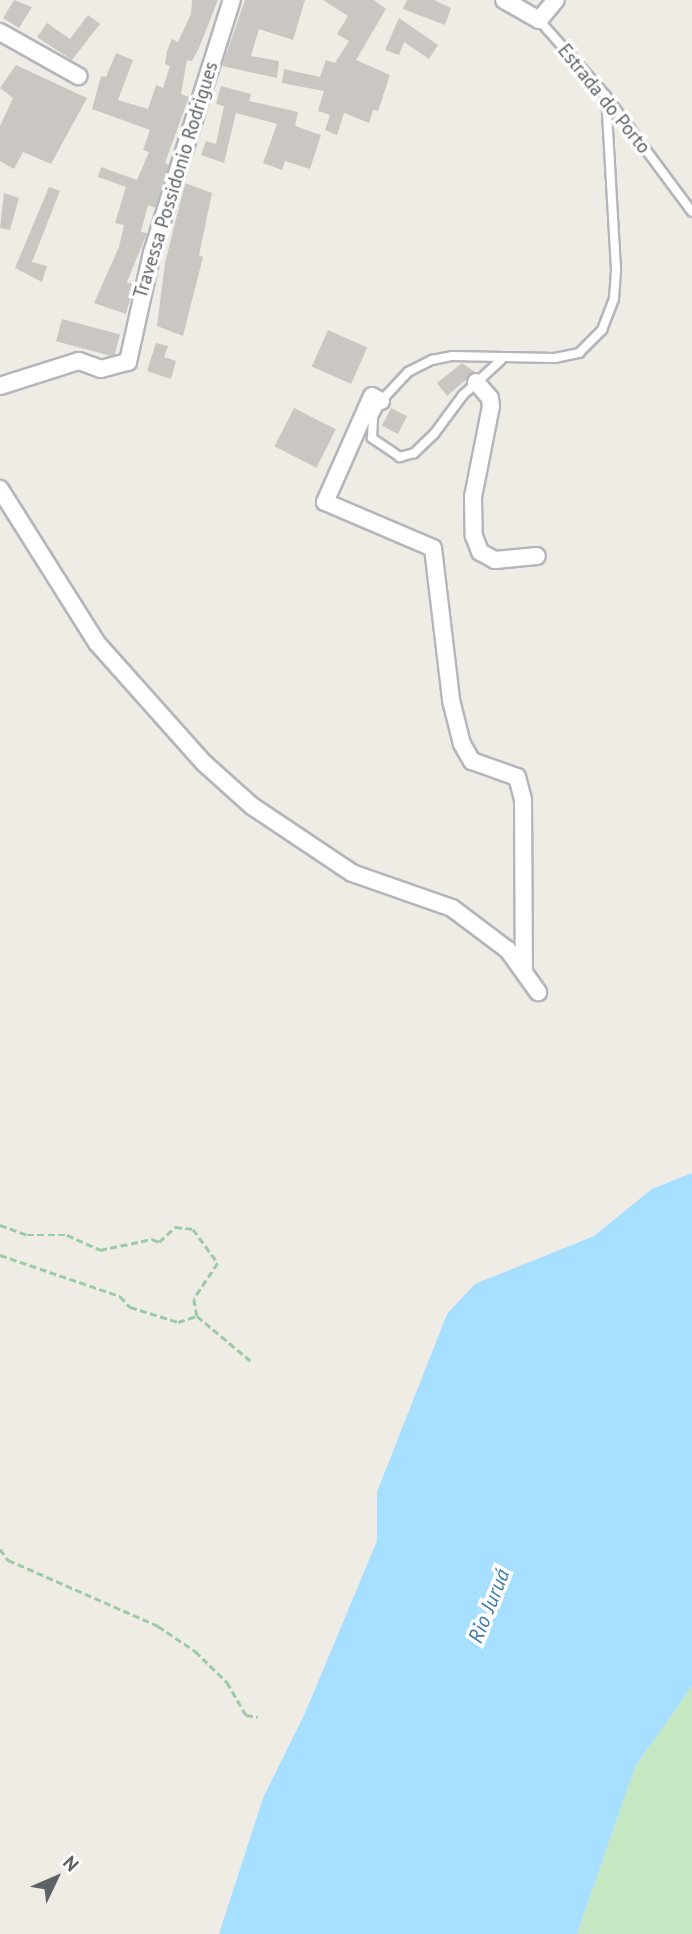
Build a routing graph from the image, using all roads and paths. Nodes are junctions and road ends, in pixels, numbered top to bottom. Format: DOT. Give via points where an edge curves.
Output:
graph roads {
  1 [pos="232,0"];
  2 [pos="503,0"];
  3 [pos="556,0"];
  4 [pos="539,20"];
  5 [pos="0,32"];
  6 [pos="78,76"];
  7 [pos="606,96"];
  8 [pos="692,212"];
  9 [pos="501,360"];
  10 [pos="476,382"];
  11 [pos="0,386"];
  12 [pos="381,401"];
  13 [pos="0,489"];
  14 [pos="537,555"];
  15 [pos="524,969"];
  16 [pos="538,992"];
  17 [pos="0,1225"];
  18 [pos="0,1255"];
  19 [pos="197,1316"];
  20 [pos="251,1361"];
  21 [pos="0,1549"];
  22 [pos="258,1717"];
  1 -- 11 [label="street, Travessa Possidonio Rodrigues" via="152,253 128,362 101,369 79,361"];
  2 -- 4 [label="street, Estrada do Porto"];
  3 -- 4 [label="street"];
  4 -- 7 [label="lane, Estrada do Porto"];
  5 -- 6 [label="street"];
  7 -- 8 [label="lane, Estrada do Porto"];
  7 -- 9 [label="lane" via="616,270 610,317 579,353"];
  9 -- 10 [label="lane"];
  9 -- 12 [label="lane" via="452,356 432,360 408,372"];
  10 -- 12 [label="lane" via="425,444 400,457 372,438 373,417"];
  10 -- 14 [label="street" via="491,398 491,406 473,497 474,537 480,552 495,560"];
  12 -- 15 [label="street" via="372,396 325,502 433,548 451,699 462,744 472,761 517,777 523,800"];
  13 -- 15 [label="street" via="97,643 147,703 252,806 352,873 452,908 508,950"];
  15 -- 16 [label="street"];
  17 -- 19 [label="path" via="27,1235 67,1235 100,1250 152,1239 159,1242 175,1227 192,1229 218,1263 194,1299"];
  18 -- 19 [label="path" via="120,1296 130,1307 178,1322"];
  19 -- 20 [label="path"];
  21 -- 22 [label="path" via="8,1560 158,1626 195,1651 227,1682 246,1715"];
}
